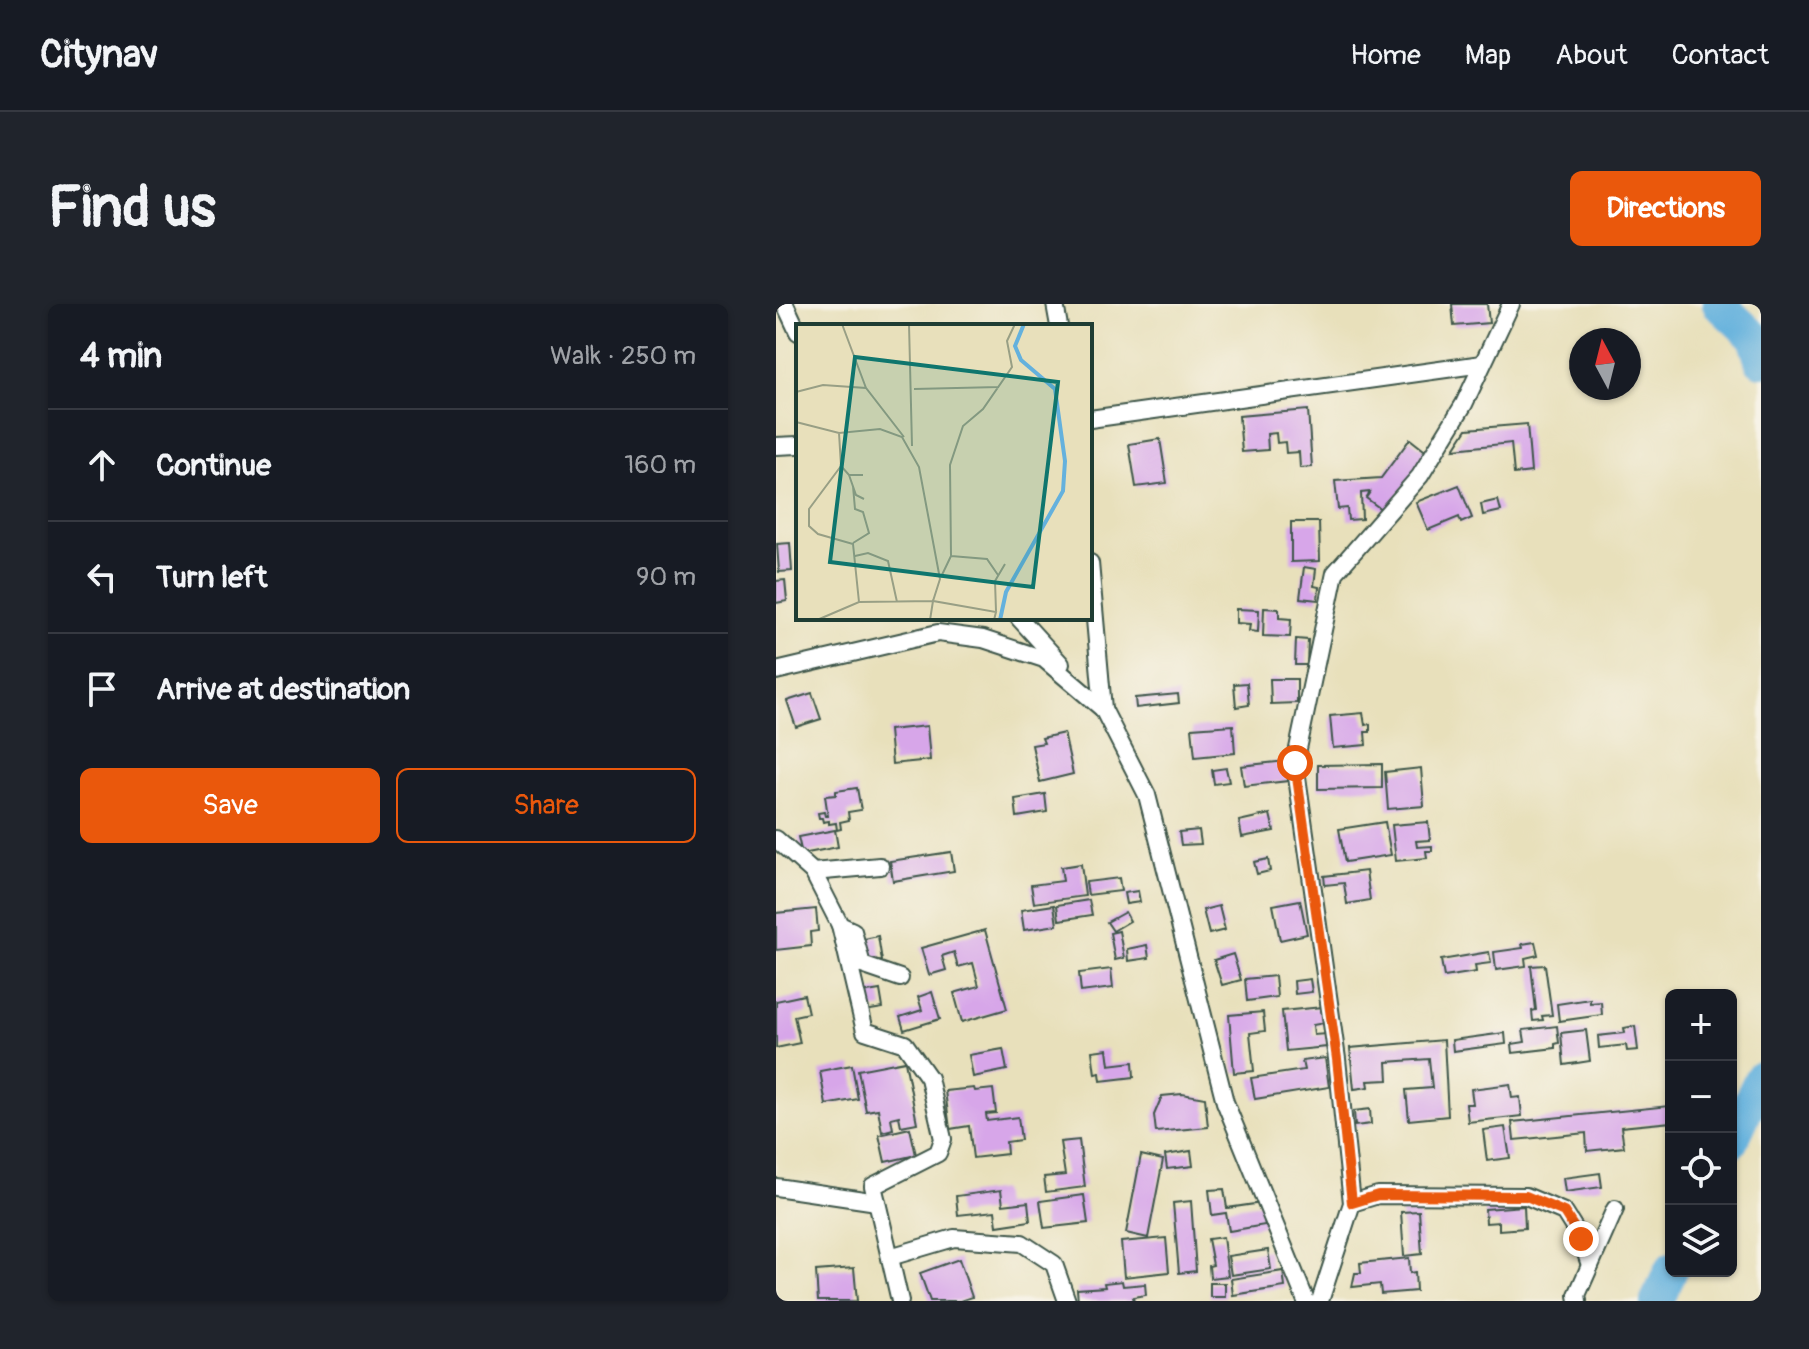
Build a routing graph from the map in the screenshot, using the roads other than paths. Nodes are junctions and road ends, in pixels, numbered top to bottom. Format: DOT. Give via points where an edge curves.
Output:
graph roads {
  1 [pos="785,304"];
  2 [pos="1055,304"];
  3 [pos="1511,304"];
  4 [pos="1059,324"];
  5 [pos="796,328"];
  6 [pos="1482,364"];
  7 [pos="1092,419"];
  8 [pos="796,445"];
  9 [pos="776,446"];
  10 [pos="1092,585"];
  11 [pos="1021,620"];
  12 [pos="776,671"];
  13 [pos="1103,709"];
  14 [pos="776,839"];
  15 [pos="880,866"];
  16 [pos="813,872"];
  17 [pos="840,925"];
  18 [pos="900,978"];
  19 [pos="776,1187"];
  20 [pos="877,1202"];
  21 [pos="1352,1203"];
  22 [pos="1615,1209"];
  23 [pos="890,1257"];
  24 [pos="1590,1265"];
  25 [pos="900,1301"];
  26 [pos="1067,1301"];
  27 [pos="1306,1301"];
  28 [pos="1320,1301"];
  29 [pos="1578,1301"];
  1 -- 5 [label="street"];
  2 -- 4 [label="street"];
  3 -- 6 [label="street"];
  6 -- 7 [label="street"];
  6 -- 21 [label="street" via="1420,476 1335,573 1295,763"];
  8 -- 9 [label="street"];
  10 -- 13 [label="street"];
  11 -- 13 [label="street"];
  12 -- 13 [label="street" via="938,633 983,639 1044,659"];
  13 -- 27 [label="street" via="1147,795 1225,1102"];
  14 -- 16 [label="street"];
  15 -- 16 [label="street"];
  16 -- 17 [label="street"];
  17 -- 18 [label="street" via="853,931 862,965"];
  17 -- 20 [label="street" via="865,1031 905,1044 929,1078 943,1139 938,1153 873,1186"];
  19 -- 20 [label="street"];
  20 -- 23 [label="street"];
  21 -- 24 [label="street" via="1378,1195 1526,1196 1564,1212"];
  21 -- 28 [label="street"];
  22 -- 24 [label="street"];
  23 -- 25 [label="street"];
  23 -- 26 [label="street" via="954,1238 1022,1243 1054,1264"];
  24 -- 29 [label="street"];
}
